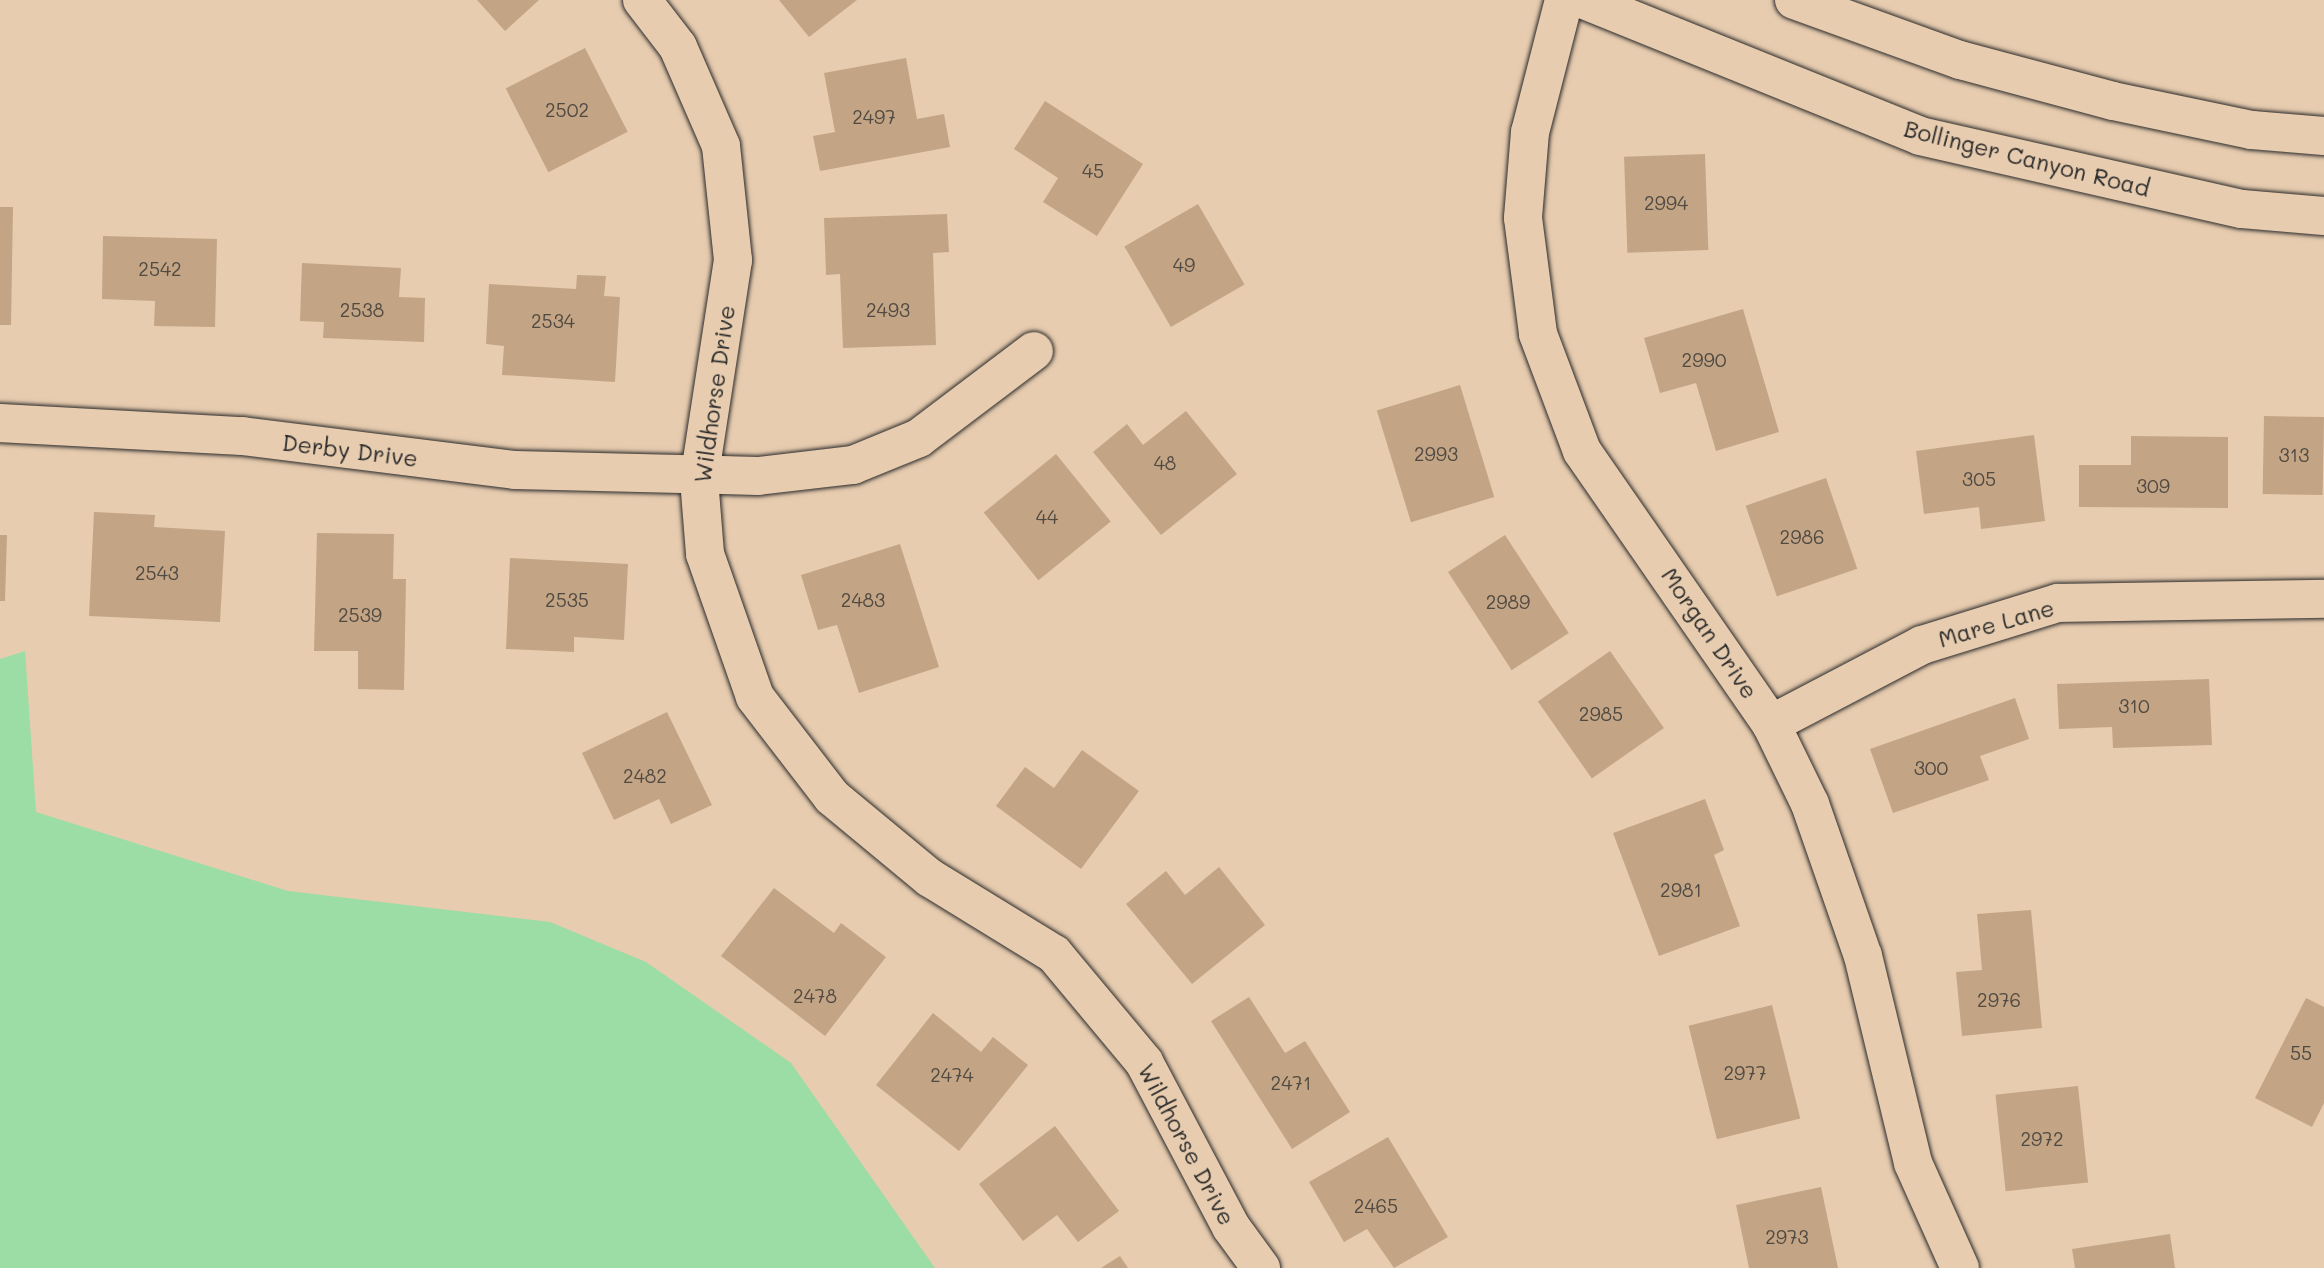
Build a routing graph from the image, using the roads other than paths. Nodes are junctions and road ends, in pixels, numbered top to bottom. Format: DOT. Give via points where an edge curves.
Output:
graph roads {
  1 [pos="642,0"];
  2 [pos="1564,0"];
  3 [pos="1584,0"];
  4 [pos="1794,0"];
  5 [pos="2324,136"];
  6 [pos="2324,216"];
  7 [pos="1034,351"];
  8 [pos="0,423"];
  9 [pos="699,479"];
  10 [pos="2324,599"];
  11 [pos="1771,724"];
  12 [pos="1261,1268"];
  13 [pos="1960,1268"];
  1 -- 9 [label="street, Wildhorse Drive" via="678,47 721,146 733,260"];
  2 -- 11 [label="street, Morgan Drive" via="1530,132 1525,194 1538,334 1582,451"];
  3 -- 6 [label="street, Bollinger Canyon Road" via="1920,136 2242,209"];
  4 -- 5 [label="street" via="1960,60 2113,101 2252,130"];
  7 -- 9 [label="street, Derby Drive" via="919,438 853,465"];
  8 -- 9 [label="street, Derby Drive" via="242,436 515,470"];
  9 -- 12 [label="street, Wildhorse Drive" via="705,554 755,697 832,797 930,878 1054,954 1144,1062 1231,1227"];
  10 -- 11 [label="street, Mare Lane" via="2058,603 1922,645"];
  11 -- 13 [label="street, Morgan Drive" via="1810,804 1863,956 1913,1163"];
}
